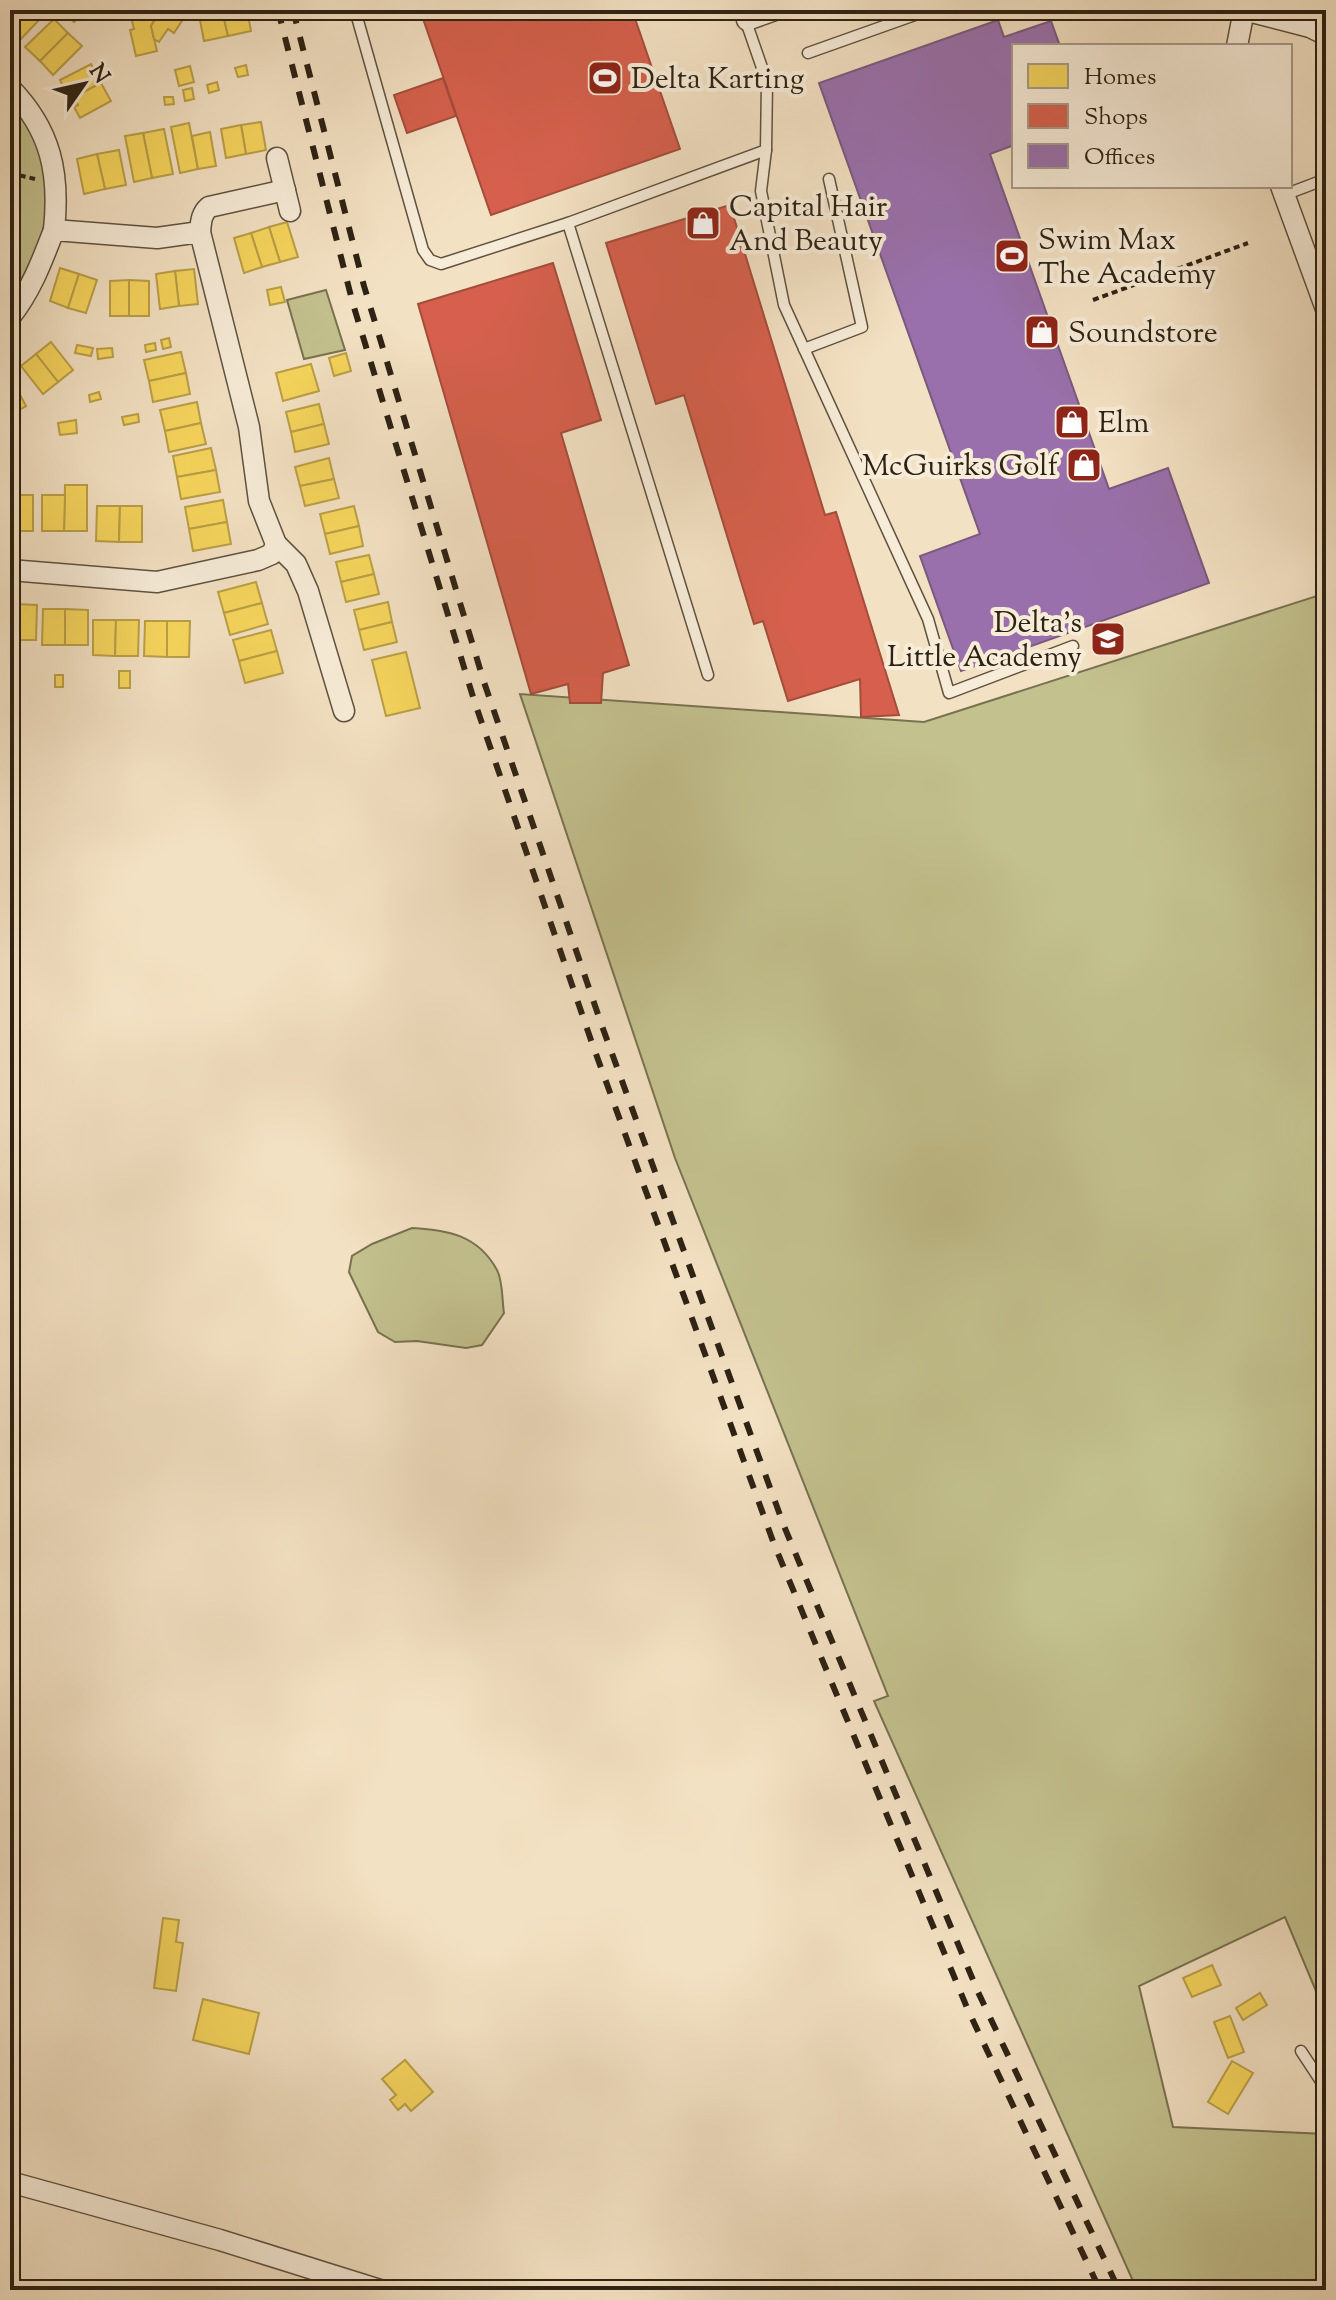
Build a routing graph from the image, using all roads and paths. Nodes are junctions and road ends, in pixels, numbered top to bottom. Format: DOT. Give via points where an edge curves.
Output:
graph roads {
  1 [pos="355,10"];
  2 [pos="775,10"];
  3 [pos="929,10"];
  4 [pos="1244,10"];
  5 [pos="744,15"];
  6 [pos="1326,35"];
  7 [pos="1237,44"];
  8 [pos="808,53"];
  9 [pos="10,88"];
  10 [pos="766,150"];
  11 [pos="277,158"];
  12 [pos="829,179"];
  13 [pos="1326,180"];
  14 [pos="1292,188"];
  15 [pos="285,190"];
  16 [pos="1282,190"];
  17 [pos="290,211"];
  18 [pos="568,223"];
  19 [pos="54,230"];
  20 [pos="200,232"];
  21 [pos="1248,243"];
  22 [pos="1093,300"];
  23 [pos="1326,309"];
  24 [pos="10,317"];
  25 [pos="804,349"];
  26 [pos="276,544"];
  27 [pos="10,570"];
  28 [pos="1073,646"];
  29 [pos="708,675"];
  30 [pos="344,711"];
  31 [pos="1301,2051"];
  32 [pos="1326,2089"];
  33 [pos="10,2182"];
  34 [pos="380,2290"];
  1 -- 18 [label="lane" via="430,260 458,260"];
  2 -- 5 [label="street"];
  3 -- 8 [label="lane"];
  4 -- 6 [label="street"];
  4 -- 7 [label="street"];
  5 -- 10 [label="lane" via="767,82"];
  9 -- 19 [label="street" via="36,120 47,146 56,185"];
  10 -- 18 [label="lane"];
  10 -- 25 [label="lane" via="761,191 784,305"];
  11 -- 15 [label="street"];
  12 -- 25 [label="lane" via="862,327"];
  13 -- 14 [label="lane"];
  15 -- 17 [label="street"];
  15 -- 20 [label="street" via="209,207"];
  16 -- 23 [label="street"];
  18 -- 29 [label="lane"];
  19 -- 20 [label="street" via="157,238"];
  19 -- 24 [label="street" via="32,283"];
  20 -- 26 [label="street" via="249,427 259,501"];
  21 -- 22 [label="path"];
  25 -- 28 [label="lane" via="928,619 949,693"];
  26 -- 27 [label="street" via="272,554 258,560 157,582"];
  26 -- 30 [label="street" via="296,564 308,591"];
  31 -- 32 [label="lane"];
  33 -- 34 [label="street"];
}
